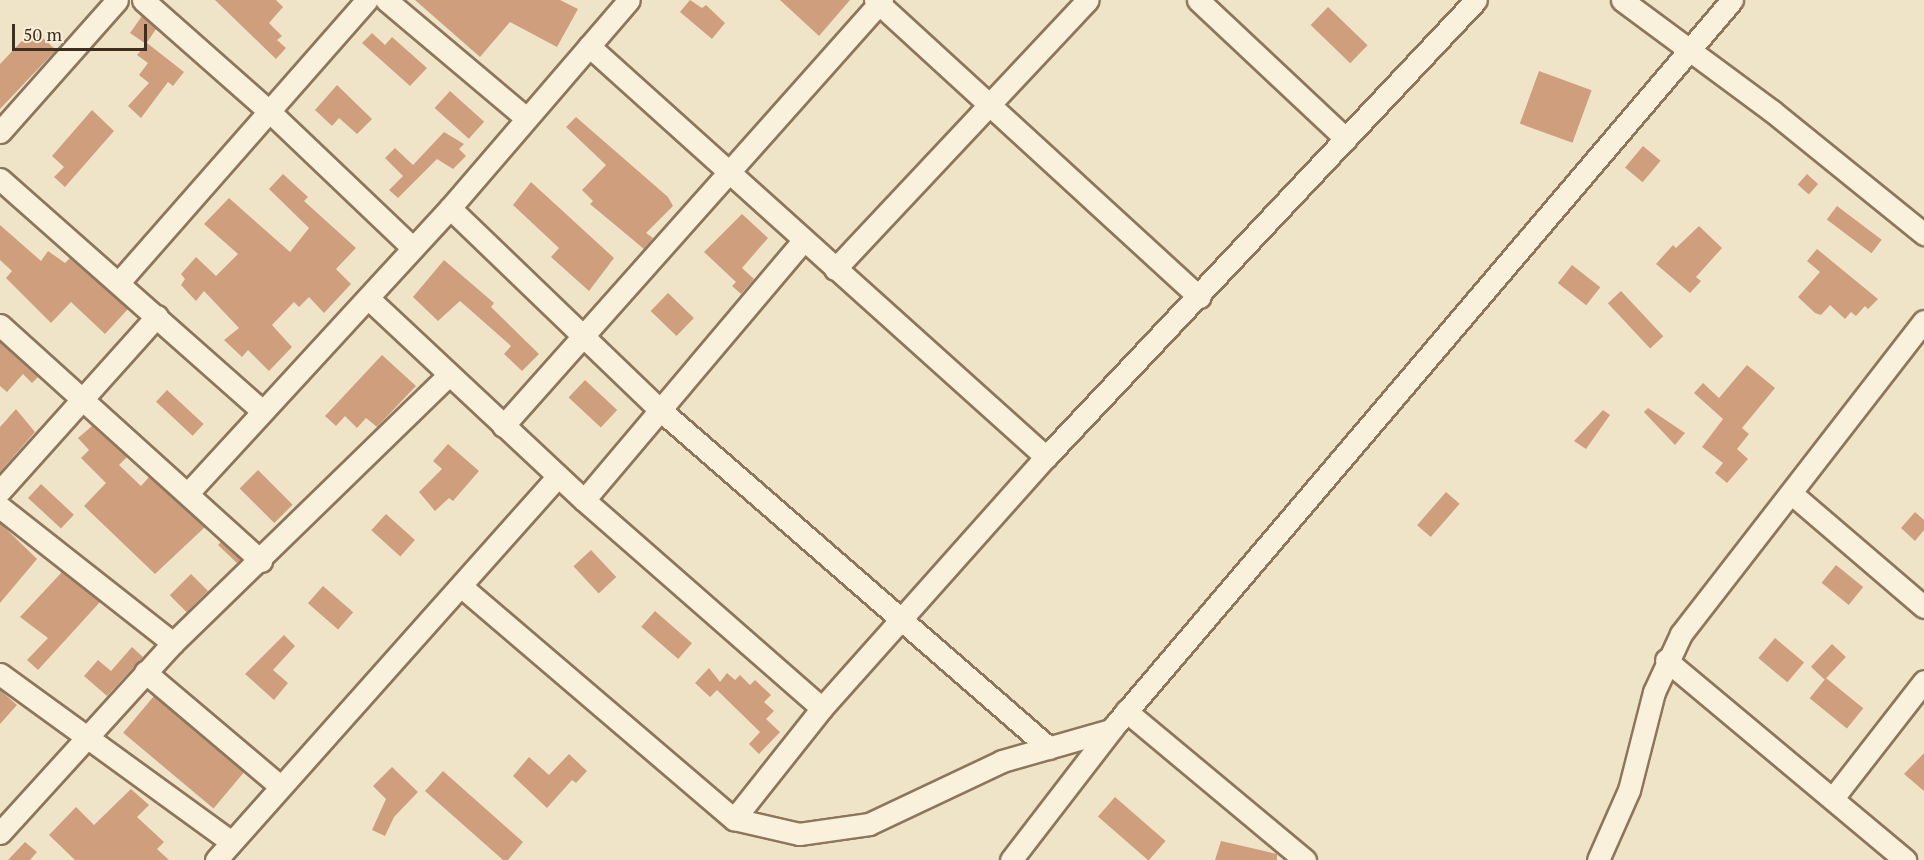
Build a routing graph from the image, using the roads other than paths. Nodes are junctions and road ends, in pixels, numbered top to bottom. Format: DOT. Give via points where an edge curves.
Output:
graph roads {
  1 [pos="117,0"];
  2 [pos="143,0"];
  3 [pos="367,0"];
  4 [pos="386,0"];
  5 [pos="629,0"];
  6 [pos="1088,0"];
  7 [pos="1198,0"];
  8 [pos="1476,0"];
  9 [pos="1622,0"];
  10 [pos="1732,0"];
  11 [pos="879,1"];
  12 [pos="589,46"];
  13 [pos="1692,50"];
  14 [pos="987,105"];
  15 [pos="270,112"];
  16 [pos="525,117"];
  17 [pos="0,132"];
  18 [pos="1346,139"];
  19 [pos="727,171"];
  20 [pos="0,179"];
  21 [pos="450,208"];
  22 [pos="1924,234"];
  23 [pos="803,241"];
  24 [pos="413,248"];
  25 [pos="835,269"];
  26 [pos="120,281"];
  27 [pos="1199,297"];
  28 [pos="368,298"];
  29 [pos="157,316"];
  30 [pos="1924,321"];
  31 [pos="0,325"];
  32 [pos="580,336"];
  33 [pos="448,376"];
  34 [pos="83,401"];
  35 [pos="658,408"];
  36 [pos="262,411"];
  37 [pos="503,426"];
  38 [pos="1046,457"];
  39 [pos="558,476"];
  40 [pos="0,491"];
  41 [pos="188,493"];
  42 [pos="1791,493"];
  43 [pos="584,500"];
  44 [pos="0,507"];
  45 [pos="261,561"];
  46 [pos="462,587"];
  47 [pos="1924,607"];
  48 [pos="901,620"];
  49 [pos="173,643"];
  50 [pos="1666,660"];
  51 [pos="146,672"];
  52 [pos="0,674"];
  53 [pos="1924,681"];
  54 [pos="822,708"];
  55 [pos="1126,711"];
  56 [pos="1111,730"];
  57 [pos="87,735"];
  58 [pos="1049,748"];
  59 [pos="280,786"];
  60 [pos="1833,798"];
  61 [pos="734,819"];
  62 [pos="0,833"];
  63 [pos="231,842"];
  64 [pos="216,860"];
  65 [pos="1011,860"];
  66 [pos="1305,860"];
  67 [pos="1598,860"];
  68 [pos="1905,860"];
  1 -- 17 [label="street"];
  2 -- 15 [label="street"];
  3 -- 15 [label="street"];
  4 -- 16 [label="street"];
  5 -- 12 [label="street"];
  6 -- 14 [label="street"];
  7 -- 18 [label="street"];
  8 -- 18 [label="street"];
  9 -- 13 [label="street"];
  10 -- 13 [label="street"];
  11 -- 14 [label="street"];
  11 -- 19 [label="street"];
  12 -- 16 [label="street"];
  12 -- 19 [label="street"];
  13 -- 22 [label="street"];
  13 -- 55 [label="street"];
  14 -- 25 [label="street"];
  14 -- 27 [label="street"];
  15 -- 24 [label="street"];
  15 -- 26 [label="street"];
  16 -- 21 [label="street"];
  18 -- 27 [label="street"];
  19 -- 23 [label="street"];
  19 -- 32 [label="street"];
  20 -- 26 [label="street"];
  21 -- 24 [label="street"];
  21 -- 32 [label="street"];
  23 -- 25 [label="street"];
  23 -- 35 [label="street"];
  24 -- 28 [label="street"];
  25 -- 38 [label="street"];
  26 -- 29 [label="street"];
  27 -- 38 [label="street"];
  28 -- 33 [label="street"];
  28 -- 36 [label="street"];
  29 -- 34 [label="street"];
  29 -- 36 [label="street"];
  30 -- 42 [label="street"];
  31 -- 34 [label="street"];
  32 -- 35 [label="street"];
  32 -- 37 [label="street"];
  33 -- 37 [label="street"];
  33 -- 45 [label="street"];
  34 -- 40 [label="street"];
  34 -- 41 [label="street"];
  35 -- 43 [label="street"];
  35 -- 48 [label="street"];
  36 -- 41 [label="street"];
  37 -- 39 [label="street"];
  38 -- 48 [label="street"];
  39 -- 43 [label="street"];
  39 -- 46 [label="street"];
  41 -- 45 [label="street"];
  42 -- 47 [label="street"];
  42 -- 50 [label="street" via="1681,634"];
  43 -- 54 [label="street"];
  44 -- 49 [label="street"];
  45 -- 49 [label="street"];
  46 -- 59 [label="street"];
  46 -- 61 [label="street"];
  48 -- 54 [label="street"];
  48 -- 58 [label="street"];
  49 -- 51 [label="street"];
  50 -- 60 [label="street"];
  50 -- 67 [label="street" via="1629,790"];
  51 -- 57 [label="street"];
  51 -- 59 [label="street"];
  52 -- 57 [label="street"];
  53 -- 60 [label="street"];
  54 -- 61 [label="street"];
  55 -- 56 [label="street"];
  55 -- 66 [label="street"];
  56 -- 58 [label="street"];
  56 -- 65 [label="street"];
  57 -- 62 [label="street"];
  57 -- 63 [label="street"];
  58 -- 61 [label="street" via="972,773 869,824 799,834"];
  59 -- 63 [label="street"];
  60 -- 68 [label="street"];
  63 -- 64 [label="street"];
}
